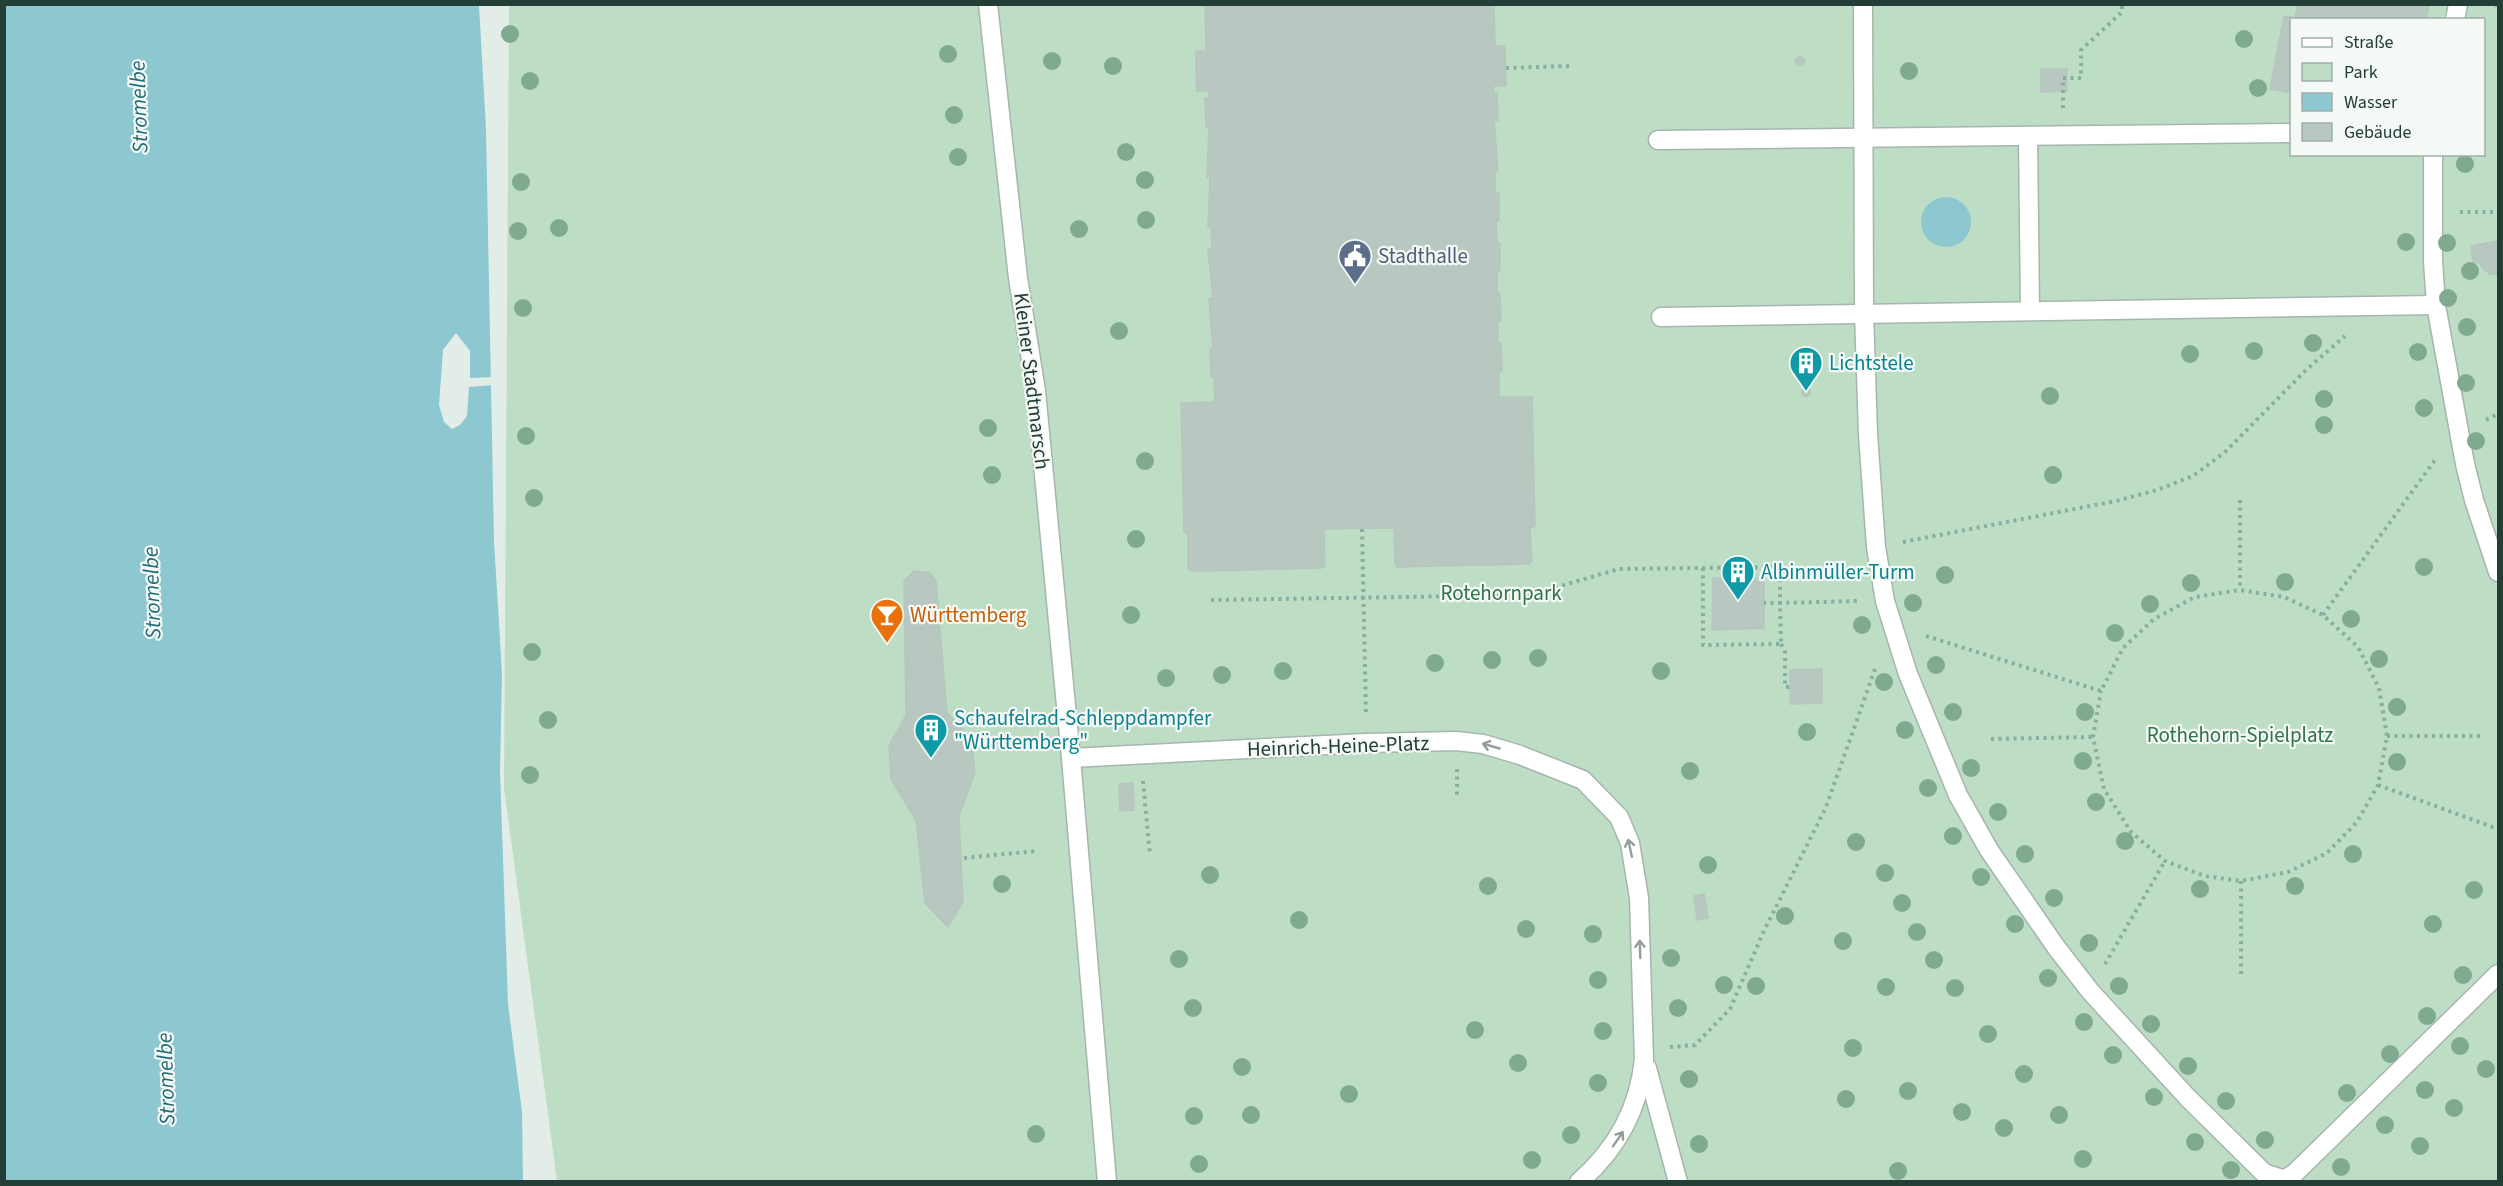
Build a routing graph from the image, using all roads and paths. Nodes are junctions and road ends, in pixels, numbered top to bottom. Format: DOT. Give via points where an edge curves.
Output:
graph roads {
  1 [pos="988,4"];
  2 [pos="1863,4"];
  3 [pos="2122,4"];
  4 [pos="2495,4"];
  5 [pos="2499,8"];
  6 [pos="1570,66"];
  7 [pos="1506,68"];
  8 [pos="2290,133"];
  9 [pos="2063,135"];
  10 [pos="2028,136"];
  11 [pos="1862,138"];
  12 [pos="1658,140"];
  13 [pos="2433,156"];
  14 [pos="2499,212"];
  15 [pos="2432,213"];
  16 [pos="2436,305"];
  17 [pos="2378,307"];
  18 [pos="2030,310"];
  19 [pos="1864,314"];
  20 [pos="1661,317"];
  21 [pos="2457,429"];
  22 [pos="2240,500"];
  23 [pos="1362,529"];
  24 [pos="1876,548"];
  25 [pos="1703,568"];
  26 [pos="2499,572"];
  27 [pos="2240,590"];
  28 [pos="1363,597"];
  29 [pos="1211,600"];
  30 [pos="1885,601"];
  31 [pos="1764,603"];
  32 [pos="1780,603"];
  33 [pos="2323,615"];
  34 [pos="1892,626"];
  35 [pos="1781,644"];
  36 [pos="1790,687"];
  37 [pos="2101,692"];
  38 [pos="2480,735"];
  39 [pos="2387,736"];
  40 [pos="2093,737"];
  41 [pos="1991,739"];
  42 [pos="1366,743"];
  43 [pos="1141,754"];
  44 [pos="1071,758"];
  45 [pos="2378,785"];
  46 [pos="2499,829"];
  47 [pos="1036,851"];
  48 [pos="1150,855"];
  49 [pos="964,858"];
  50 [pos="2165,861"];
  51 [pos="2241,881"];
  52 [pos="2499,974"];
  53 [pos="2241,976"];
  54 [pos="2090,991"];
  55 [pos="1695,1045"];
  56 [pos="1644,1059"];
  57 [pos="2282,1180"];
  58 [pos="1107,1182"];
  59 [pos="1579,1182"];
  60 [pos="1678,1182"];
  1 -- 44 [label="street, Kleiner Stadtmarsch" via="1018,278 1036,392"];
  2 -- 11 [label="street"];
  3 -- 9 [label="path" via="2122,12 2081,50 2081,78 2063,78"];
  4 -- 5 [label="path"];
  6 -- 7 [label="path"];
  8 -- 9 [label="street"];
  9 -- 10 [label="street"];
  10 -- 11 [label="street"];
  10 -- 18 [label="street"];
  11 -- 12 [label="street"];
  11 -- 19 [label="street"];
  13 -- 15 [label="street"];
  14 -- 15 [label="path"];
  15 -- 16 [label="street"];
  16 -- 17 [label="street"];
  16 -- 21 [label="street"];
  17 -- 18 [label="street"];
  17 -- 24 [label="path" via="2307,369 2225,452 2193,476 2124,499"];
  18 -- 19 [label="street"];
  19 -- 20 [label="street"];
  19 -- 24 [label="street"];
  21 -- 26 [label="street" via="2474,500"];
  21 -- 33 [label="path"];
  22 -- 27 [label="path"];
  23 -- 28 [label="path"];
  24 -- 30 [label="street"];
  25 -- 28 [label="path" via="1619,569 1529,595"];
  25 -- 32 [label="path" via="1780,567"];
  25 -- 35 [label="path" via="1703,645"];
  27 -- 33 [label="path" via="2284,597"];
  27 -- 37 [label="path" via="2195,597 2154,619 2123,648"];
  28 -- 29 [label="path"];
  28 -- 42 [label="path"];
  30 -- 32 [label="path"];
  30 -- 34 [label="street"];
  31 -- 32 [label="path"];
  32 -- 35 [label="path"];
  33 -- 39 [label="path" via="2358,647 2379,688"];
  34 -- 37 [label="path"];
  34 -- 54 [label="street" via="1924,717 1958,795 2022,902"];
  34 -- 55 [label="path" via="1826,807 1730,1009"];
  35 -- 36 [label="path" via="1785,652 1785,687"];
  37 -- 40 [label="path"];
  38 -- 39 [label="path"];
  39 -- 45 [label="path"];
  40 -- 41 [label="path"];
  40 -- 50 [label="path" via="2104,789 2131,832"];
  42 -- 43 [label="street, Heinrich-Heine-Platz"];
  56 -- 42 [label="street, Heinrich-Heine-Platz, one-way" via="1639,898 1630,843 1619,817 1607,802 1583,780 1483,744"];
  43 -- 44 [label="street, Heinrich-Heine-Platz"];
  43 -- 48 [label="path"];
  44 -- 58 [label="street"];
  45 -- 46 [label="path"];
  45 -- 51 [label="path" via="2357,822 2327,852 2288,872"];
  47 -- 49 [label="path"];
  50 -- 51 [label="path" via="2205,876"];
  50 -- 54 [label="path"];
  51 -- 53 [label="path"];
  52 -- 57 [label="street" via="2295,1173"];
  54 -- 57 [label="street" via="2188,1098 2264,1173"];
  59 -- 56 [label="street, Heinrich-Heine-Platz, one-way" via="1598,1165 1625,1129 1642,1082"];
  56 -- 60 [label="street"];
}
